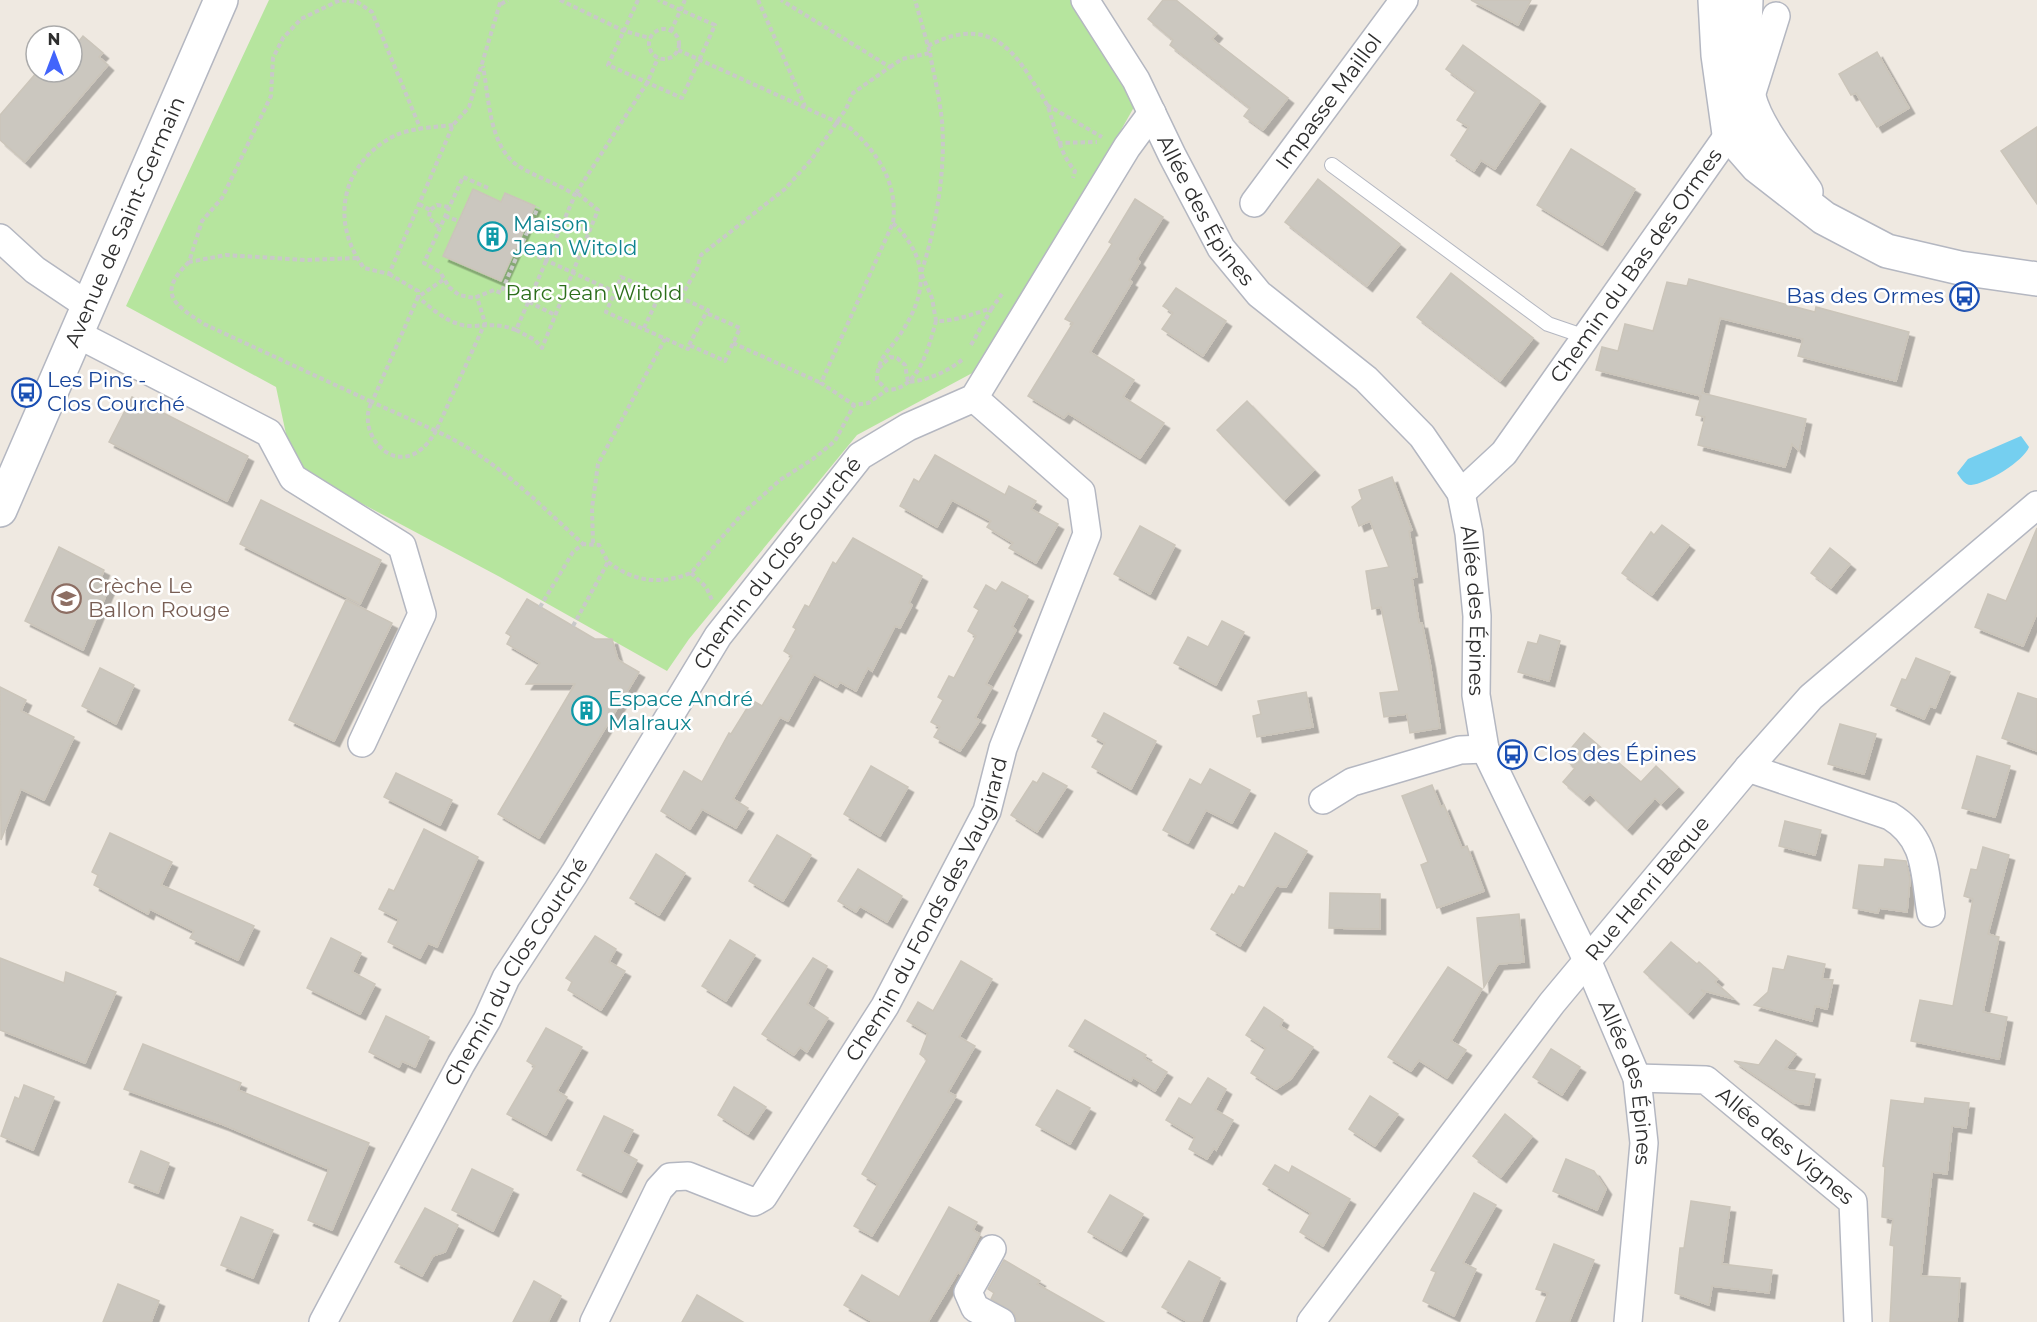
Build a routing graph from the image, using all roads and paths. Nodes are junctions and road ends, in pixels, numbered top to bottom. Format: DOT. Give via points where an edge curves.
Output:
graph roads {
  1 [pos="221,0"];
  2 [pos="508,0"];
  3 [pos="560,0"];
  4 [pos="638,0"];
  5 [pos="658,0"];
  6 [pos="684,0"];
  7 [pos="758,0"];
  8 [pos="781,0"];
  9 [pos="915,0"];
  10 [pos="1085,0"];
  11 [pos="1404,0"];
  12 [pos="1725,1"];
  13 [pos="330,2"];
  14 [pos="501,2"];
  15 [pos="1781,8"];
  16 [pos="682,11"];
  17 [pos="624,31"];
  18 [pos="671,31"];
  19 [pos="650,38"];
  20 [pos="928,46"];
  21 [pos="678,50"];
  22 [pos="930,53"];
  23 [pos="1744,54"];
  24 [pos="658,58"];
  25 [pos="700,60"];
  26 [pos="483,66"];
  27 [pos="890,67"];
  28 [pos="647,83"];
  29 [pos="1750,99"];
  30 [pos="1047,105"];
  31 [pos="805,107"];
  32 [pos="1152,113"];
  33 [pos="837,121"];
  34 [pos="453,125"];
  35 [pos="421,129"];
  36 [pos="1729,134"];
  37 [pos="1058,143"];
  38 [pos="1332,165"];
  39 [pos="1069,186"];
  40 [pos="488,188"];
  41 [pos="576,194"];
  42 [pos="1254,203"];
  43 [pos="419,204"];
  44 [pos="448,207"];
  45 [pos="538,207"];
  46 [pos="430,210"];
  47 [pos="445,216"];
  48 [pos="1824,218"];
  49 [pos="459,221"];
  50 [pos="564,221"];
  51 [pos="893,223"];
  52 [pos="439,228"];
  53 [pos="588,233"];
  54 [pos="0,238"];
  55 [pos="518,247"];
  56 [pos="357,258"];
  57 [pos="547,259"];
  58 [pos="189,262"];
  59 [pos="1960,268"];
  60 [pos="573,271"];
  61 [pos="921,273"];
  62 [pos="389,274"];
  63 [pos="2037,279"];
  64 [pos="443,280"];
  65 [pos="1008,288"];
  66 [pos="615,292"];
  67 [pos="660,294"];
  68 [pos="418,297"];
  69 [pos="477,297"];
  70 [pos="681,297"];
  71 [pos="2037,298"];
  72 [pos="528,302"];
  73 [pos="992,308"];
  74 [pos="706,313"];
  75 [pos="555,315"];
  76 [pos="81,319"];
  77 [pos="936,321"];
  78 [pos="484,323"];
  79 [pos="644,328"];
  80 [pos="516,330"];
  81 [pos="1586,337"];
  82 [pos="665,339"];
  83 [pos="733,343"];
  84 [pos="689,345"];
  85 [pos="877,371"];
  86 [pos="908,382"];
  87 [pos="821,383"];
  88 [pos="887,390"];
  89 [pos="974,398"];
  90 [pos="372,402"];
  91 [pos="854,405"];
  92 [pos="436,431"];
  93 [pos="1461,493"];
  94 [pos="2037,505"];
  95 [pos="0,510"];
  96 [pos="593,543"];
  97 [pos="583,544"];
  98 [pos="608,562"];
  99 [pos="540,607"];
  100 [pos="573,626"];
  101 [pos="362,743"];
  102 [pos="1485,749"];
  103 [pos="1748,768"];
  104 [pos="1323,800"];
  105 [pos="1931,913"];
  106 [pos="1587,960"];
  107 [pos="1637,1078"];
  108 [pos="992,1248"];
  109 [pos="323,1322"];
  110 [pos="594,1322"];
  111 [pos="1001,1322"];
  112 [pos="1311,1322"];
  113 [pos="1628,1322"];
  114 [pos="1858,1322"];
  1 -- 76 [label="street, Avenue de Saint-Germain"];
  2 -- 14 [label="path"];
  3 -- 17 [label="path"];
  4 -- 17 [label="path"];
  5 -- 16 [label="path"];
  6 -- 16 [label="path"];
  7 -- 31 [label="path"];
  8 -- 27 [label="path"];
  9 -- 20 [label="path"];
  10 -- 32 [label="street, Allée des Épines" via="1136,80"];
  11 -- 42 [label="street, Impasse Maillol"];
  12 -- 23 [label="street"];
  12 -- 36 [label="street" via="1718,55"];
  13 -- 35 [label="path" via="357,2 372,12"];
  13 -- 58 [label="path" via="302,18 283,38 273,58 271,96 222,198 202,221"];
  14 -- 26 [label="path"];
  15 -- 23 [label="street, Chemin du Bas des Ormes"];
  15 -- 29 [label="street, Chemin du Bas des Ormes"];
  16 -- 18 [label="path"];
  16 -- 25 [label="path" via="715,25"];
  17 -- 19 [label="path"];
  17 -- 28 [label="path" via="608,65"];
  18 -- 19 [label="path" via="657,31"];
  18 -- 21 [label="path" via="677,37"];
  19 -- 24 [label="path" via="649,47"];
  20 -- 22 [label="path"];
  20 -- 30 [label="path" via="950,35 987,35 996,39 1027,72"];
  21 -- 24 [label="path" via="672,57"];
  21 -- 25 [label="path"];
  22 -- 27 [label="path" via="902,59"];
  22 -- 61 [label="path" via="942,122 942,164 931,244"];
  23 -- 29 [label="street"];
  24 -- 28 [label="path"];
  25 -- 28 [label="path" via="682,98"];
  25 -- 31 [label="path"];
  26 -- 34 [label="path" via="469,107"];
  26 -- 41 [label="path" via="497,137 504,153 518,165"];
  27 -- 33 [label="path" via="853,93"];
  28 -- 41 [label="path"];
  29 -- 36 [label="street, Chemin du Bas des Ormes"];
  29 -- 48 [label="street" via="1771,141"];
  30 -- 37 [label="path"];
  30 -- 37 [label="path" via="1111,142"];
  31 -- 33 [label="path"];
  32 -- 89 [label="street" via="1127,147"];
  32 -- 93 [label="street, Allée des Épines" via="1221,248 1259,294 1366,379 1422,435"];
  33 -- 51 [label="path" via="868,144 887,172 895,204"];
  33 -- 70 [label="path" via="811,160 785,189 700,255 697,269"];
  34 -- 35 [label="path"];
  34 -- 43 [label="path"];
  35 -- 56 [label="path" via="396,135 368,152 349,179 345,218"];
  36 -- 48 [label="street" via="1757,166"];
  36 -- 81 [label="street, Chemin du Bas des Ormes"];
  37 -- 39 [label="path" via="1075,171"];
  38 -- 81 [label="lane" via="1548,324"];
  40 -- 44 [label="path" via="463,177"];
  41 -- 50 [label="path"];
  41 -- 53 [label="path" via="598,210"];
  43 -- 46 [label="path"];
  43 -- 62 [label="path"];
  44 -- 46 [label="path" via="436,205"];
  44 -- 47 [label="path"];
  45 -- 55 [label="path"];
  46 -- 52 [label="path" via="429,218"];
  47 -- 49 [label="path"];
  47 -- 52 [label="path"];
  48 -- 59 [label="street" via="1887,251"];
  50 -- 53 [label="path"];
  50 -- 57 [label="path"];
  51 -- 61 [label="path" via="906,236"];
  51 -- 87 [label="path"];
  52 -- 64 [label="path" via="424,263 440,272"];
  53 -- 60 [label="path"];
  54 -- 76 [label="street"];
  55 -- 57 [label="path"];
  55 -- 69 [label="path" via="501,293 494,290"];
  56 -- 58 [label="path" via="305,260 226,255"];
  56 -- 62 [label="path" via="364,268"];
  57 -- 60 [label="path"];
  57 -- 72 [label="path"];
  58 -- 90 [label="path" via="177,273 170,289 179,308 204,324"];
  59 -- 63 [label="street"];
  59 -- 71 [label="street"];
  60 -- 66 [label="path"];
  60 -- 75 [label="path"];
  61 -- 77 [label="path" via="932,298"];
  61 -- 85 [label="path" via="916,311 882,355"];
  62 -- 68 [label="path" via="418,291"];
  64 -- 68 [label="path"];
  64 -- 69 [label="path" via="459,295"];
  65 -- 73 [label="path"];
  66 -- 67 [label="path" via="621,277"];
  66 -- 79 [label="path" via="606,312"];
  67 -- 70 [label="path" via="662,289"];
  67 -- 79 [label="path"];
  68 -- 78 [label="path" via="448,319 472,326"];
  68 -- 90 [label="path"];
  69 -- 78 [label="path"];
  70 -- 74 [label="path" via="708,310"];
  72 -- 75 [label="path"];
  72 -- 80 [label="path"];
  73 -- 77 [label="path" via="970,312 959,321"];
  73 -- 86 [label="path" via="962,360"];
  74 -- 83 [label="path" via="740,328"];
  74 -- 84 [label="path"];
  75 -- 80 [label="path" via="542,348"];
  76 -- 95 [label="street, Avenue de Saint-Germain"];
  76 -- 101 [label="street" via="269,433 292,478 402,546 422,614"];
  77 -- 86 [label="path" via="921,363"];
  78 -- 80 [label="path"];
  78 -- 92 [label="path"];
  79 -- 82 [label="path"];
  81 -- 93 [label="street, Chemin du Bas des Ormes" via="1504,453"];
  82 -- 84 [label="path" via="688,349"];
  82 -- 96 [label="path" via="598,464 592,508"];
  83 -- 84 [label="path" via="725,361"];
  83 -- 87 [label="path"];
  85 -- 86 [label="path" via="884,360 897,358 905,365"];
  85 -- 88 [label="path" via="877,380"];
  86 -- 88 [label="path"];
  87 -- 91 [label="path"];
  88 -- 91 [label="path" via="868,403"];
  89 -- 109 [label="street, Chemin du Clos Courché" via="909,427 861,456 718,636 574,874 506,978"];
  89 -- 110 [label="street, Chemin du Fonds des Vaugirard" via="1081,492 1087,534 1003,748 987,810 885,1006 763,1197 754,1202 688,1176 670,1177 659,1189"];
  90 -- 92 [label="path"];
  90 -- 92 [label="path" via="372,436 376,444 397,457 416,455"];
  91 -- 98 [label="path" via="835,441 780,480 743,513 691,573 643,580 626,575"];
  92 -- 97 [label="path" via="487,458"];
  93 -- 102 [label="street, Allée des Épines" via="1477,616 1476,695"];
  94 -- 103 [label="street, Rue Henri Bèque" via="1811,697"];
  96 -- 97 [label="path"];
  96 -- 98 [label="path" via="604,552"];
  97 -- 99 [label="path" via="573,552"];
  98 -- 100 [label="path"];
  102 -- 104 [label="street" via="1460,750 1352,782"];
  102 -- 106 [label="street, Allée des Épines"];
  103 -- 105 [label="street" via="1890,816 1905,825 1918,841"];
  103 -- 106 [label="street, Rue Henri Bèque"];
  106 -- 107 [label="street, Allée des Épines"];
  106 -- 112 [label="street, Rue Henri Bèque"];
  107 -- 113 [label="street, Allée des Épines" via="1644,1143"];
  107 -- 114 [label="street, Allée des Vignes" via="1706,1080 1853,1202"];
  108 -- 111 [label="street" via="968,1292 975,1308"];
}
